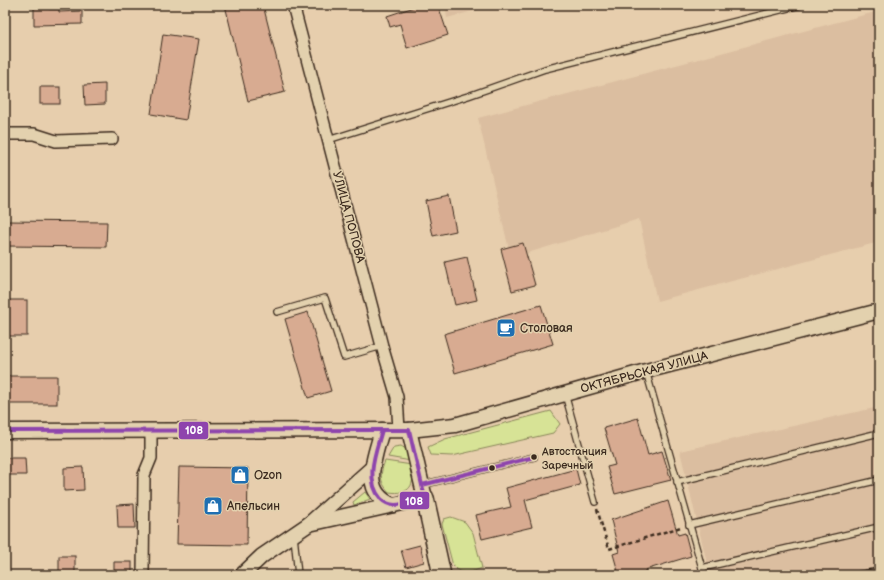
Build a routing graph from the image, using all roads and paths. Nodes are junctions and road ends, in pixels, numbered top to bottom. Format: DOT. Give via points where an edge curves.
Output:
graph roads {
  1 [pos="293,5"];
  2 [pos="800,5"];
  3 [pos="5,134"];
  4 [pos="112,139"];
  5 [pos="328,140"];
  6 [pos="879,311"];
  7 [pos="277,312"];
  8 [pos="382,346"];
  9 [pos="646,371"];
  10 [pos="565,394"];
  11 [pos="382,430"];
  12 [pos="404,430"];
  13 [pos="5,431"];
  14 [pos="151,431"];
  15 [pos="879,433"];
  16 [pos="534,457"];
  17 [pos="373,467"];
  18 [pos="879,480"];
  19 [pos="677,482"];
  20 [pos="424,492"];
  21 [pos="595,502"];
  22 [pos="393,505"];
  23 [pos="309,524"];
  24 [pos="690,525"];
  25 [pos="879,527"];
  26 [pos="293,534"];
  27 [pos="702,568"];
  28 [pos="879,571"];
  29 [pos="143,575"];
  30 [pos="242,575"];
  31 [pos="298,575"];
  32 [pos="442,575"];
  33 [pos="704,575"];
  34 [pos="858,575"];
  1 -- 5 [label="street, УЛИЦА ПОПОВА"];
  2 -- 5 [label="lane" via="546,69"];
  3 -- 4 [label="street" via="34,134 56,141"];
  5 -- 8 [label="street, УЛИЦА ПОПОВА"];
  6 -- 9 [label="street, ОКТЯБРЬСКАЯ УЛИЦА"];
  7 -- 8 [label="lane" via="325,298 344,357"];
  8 -- 12 [label="street, УЛИЦА ПОПОВА"];
  9 -- 10 [label="street, ОКТЯБРЬСКАЯ УЛИЦА"];
  9 -- 19 [label="lane"];
  10 -- 12 [label="street, ОКТЯБРЬСКАЯ УЛИЦА" via="455,425"];
  10 -- 21 [label="lane"];
  11 -- 12 [label="street, ОКТЯБРЬСКАЯ УЛИЦА"];
  11 -- 14 [label="street"];
  11 -- 17 [label="street"];
  12 -- 20 [label="street"];
  13 -- 14 [label="street"];
  14 -- 29 [label="street" via="151,458 144,475"];
  15 -- 19 [label="lane"];
  16 -- 20 [label="lane"];
  17 -- 22 [label="street" via="374,489 382,500"];
  17 -- 23 [label="street"];
  18 -- 24 [label="lane"];
  19 -- 24 [label="lane"];
  20 -- 22 [label="street"];
  20 -- 32 [label="main road"];
  21 -- 24 [label="path" via="609,549"];
  22 -- 23 [label="street"];
  23 -- 26 [label="street"];
  24 -- 27 [label="lane"];
  25 -- 27 [label="lane"];
  26 -- 30 [label="street" via="262,556"];
  26 -- 31 [label="lane"];
  27 -- 33 [label="lane"];
  28 -- 34 [label="lane"];
}
